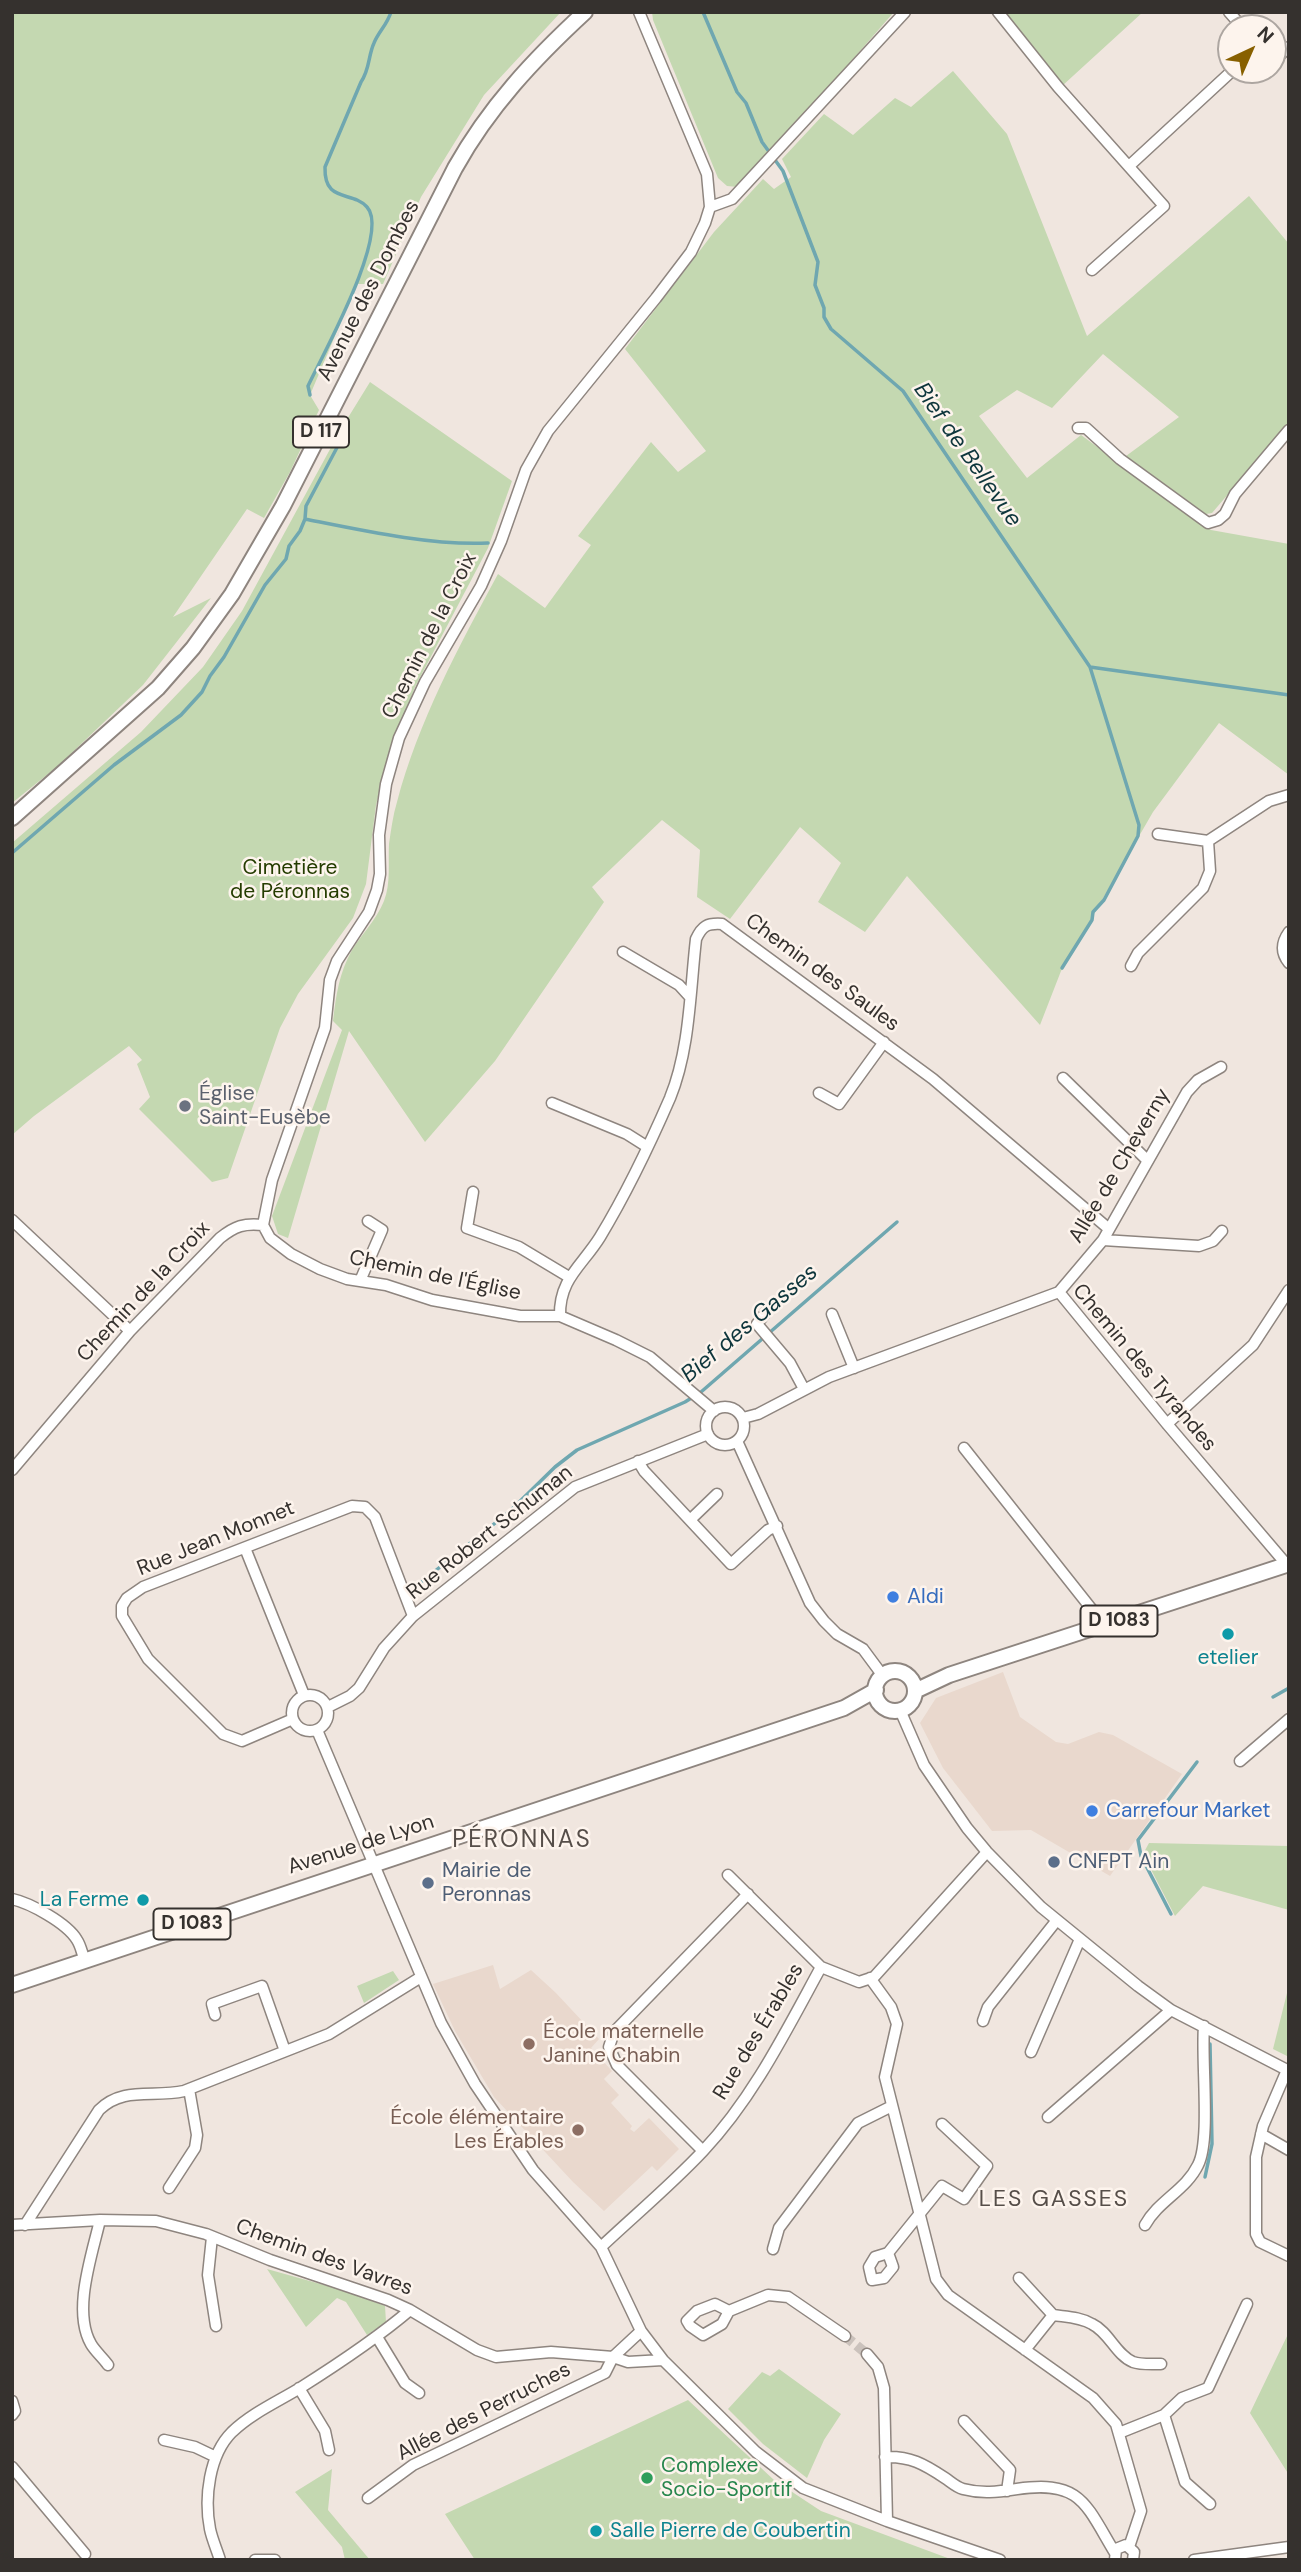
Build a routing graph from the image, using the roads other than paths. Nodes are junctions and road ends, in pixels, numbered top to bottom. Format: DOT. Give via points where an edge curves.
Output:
graph roads {
  1 [pos="585,12"];
  2 [pos="639,12"];
  3 [pos="905,12"];
  4 [pos="998,12"];
  5 [pos="1218,84"];
  6 [pos="1129,166"];
  7 [pos="710,207"];
  8 [pos="1093,270"];
  9 [pos="1078,428"];
  10 [pos="1289,430"];
  11 [pos="1289,795"];
  12 [pos="12,818"];
  13 [pos="1158,834"];
  14 [pos="1208,841"];
  15 [pos="1289,932"];
  16 [pos="623,953"];
  17 [pos="1289,963"];
  18 [pos="1131,966"];
  19 [pos="689,996"];
  20 [pos="884,1042"];
  21 [pos="1221,1067"];
  22 [pos="1063,1078"];
  23 [pos="819,1093"];
  24 [pos="552,1103"];
  25 [pos="646,1146"];
  26 [pos="1147,1160"];
  27 [pos="472,1192"];
  28 [pos="12,1220"];
  29 [pos="368,1221"];
  30 [pos="263,1224"];
  31 [pos="1109,1229"];
  32 [pos="1222,1231"];
  33 [pos="1103,1240"];
  34 [pos="569,1277"];
  35 [pos="360,1281"];
  36 [pos="1289,1290"];
  37 [pos="1059,1292"];
  38 [pos="767,1311"];
  39 [pos="832,1314"];
  40 [pos="560,1316"];
  41 [pos="130,1331"];
  42 [pos="854,1368"];
  43 [pos="804,1389"];
  44 [pos="714,1411"];
  45 [pos="743,1418"];
  46 [pos="1167,1424"];
  47 [pos="708,1434"];
  48 [pos="737,1441"];
  49 [pos="964,1448"];
  50 [pos="638,1461"];
  51 [pos="14,1465"];
  52 [pos="717,1494"];
  53 [pos="690,1520"];
  54 [pos="777,1526"];
  55 [pos="244,1548"];
  56 [pos="1288,1564"];
  57 [pos="414,1616"];
  58 [pos="1105,1626"];
  59 [pos="949,1675"];
  60 [pos="883,1676"];
  61 [pos="908,1676"];
  62 [pos="915,1691"];
  63 [pos="304,1695"];
  64 [pos="877,1696"];
  65 [pos="328,1707"];
  66 [pos="900,1710"];
  67 [pos="293,1719"];
  68 [pos="1289,1720"];
  69 [pos="317,1730"];
  70 [pos="1240,1761"];
  71 [pos="987,1852"];
  72 [pos="372,1864"];
  73 [pos="728,1874"];
  74 [pos="748,1894"];
  75 [pos="12,1899"];
  76 [pos="1056,1920"];
  77 [pos="1080,1939"];
  78 [pos="85,1961"];
  79 [pos="821,1967"];
  80 [pos="421,1977"];
  81 [pos="870,1978"];
  82 [pos="12,1985"];
  83 [pos="1171,2010"];
  84 [pos="215,2015"];
  85 [pos="983,2021"];
  86 [pos="1204,2026"];
  87 [pos="285,2051"];
  88 [pos="1031,2052"];
  89 [pos="1288,2071"];
  90 [pos="189,2089"];
  91 [pos="892,2106"];
  92 [pos="1048,2117"];
  93 [pos="942,2124"];
  94 [pos="1261,2134"];
  95 [pos="1289,2150"];
  96 [pos="703,2151"];
  97 [pos="169,2188"];
  98 [pos="920,2215"];
  99 [pos="100,2220"];
  100 [pos="12,2225"];
  101 [pos="25,2225"];
  102 [pos="1145,2225"];
  103 [pos="212,2237"];
  104 [pos="601,2247"];
  105 [pos="774,2249"];
  106 [pos="888,2253"];
  107 [pos="1289,2256"];
  108 [pos="1019,2278"];
  109 [pos="1247,2304"];
  110 [pos="410,2310"];
  111 [pos="729,2311"];
  112 [pos="1053,2315"];
  113 [pos="216,2326"];
  114 [pos="641,2331"];
  115 [pos="845,2336"];
  116 [pos="377,2337"];
  117 [pos="1025,2350"];
  118 [pos="867,2354"];
  119 [pos="613,2357"];
  120 [pos="663,2360"];
  121 [pos="1161,2364"];
  122 [pos="108,2365"];
  123 [pos="299,2388"];
  124 [pos="419,2393"];
  125 [pos="12,2401"];
  126 [pos="12,2415"];
  127 [pos="1164,2415"];
  128 [pos="964,2421"];
  129 [pos="1119,2433"];
  130 [pos="164,2440"];
  131 [pos="329,2450"];
  132 [pos="216,2457"];
  133 [pos="885,2457"];
  134 [pos="12,2467"];
  135 [pos="1007,2491"];
  136 [pos="368,2498"];
  137 [pos="1210,2504"];
  138 [pos="887,2521"];
  139 [pos="1129,2547"];
  140 [pos="1289,2547"];
  141 [pos="85,2554"];
  142 [pos="1115,2556"];
  143 [pos="1134,2559"];
  144 [pos="220,2560"];
  145 [pos="255,2560"];
  146 [pos="275,2560"];
  147 [pos="1000,2560"];
  148 [pos="1194,2560"];
  1 -- 12 [label="main road, Avenue des Dombes / D 117" via="505,92 475,133 283,506 232,594 158,688"];
  2 -- 7 [label="street, Chemin de la Croix" via="707,174"];
  3 -- 7 [label="street" via="732,199"];
  4 -- 6 [label="street" via="1058,88"];
  5 -- 6 [label="street"];
  6 -- 8 [label="street" via="1164,206"];
  7 -- 30 [label="street, Chemin de la Croix" via="691,251 548,431 526,470 481,586 425,681 399,738 386,784 377,890 330,980 325,1028 272,1180"];
  9 -- 10 [label="street" via="1086,428 1120,459 1208,523 1225,514 1235,494"];
  11 -- 14 [label="street" via="1269,801"];
  13 -- 14 [label="street"];
  14 -- 18 [label="street" via="1210,872 1203,888 1138,953"];
  15 -- 17 [label="street" via="1282,946"];
  16 -- 19 [label="street" via="679,985"];
  19 -- 20 [label="street, Chemin des Saules" via="696,939 709,923 722,924"];
  19 -- 25 [label="street, Chemin des Saules" via="679,1074"];
  20 -- 23 [label="street" via="839,1104"];
  20 -- 31 [label="street, Chemin des Saules"];
  21 -- 26 [label="street, Allée de Cheverny" via="1187,1092"];
  22 -- 26 [label="street"];
  24 -- 25 [label="street"];
  25 -- 34 [label="street, Chemin des Saules" via="598,1239"];
  26 -- 31 [label="street, Allée de Cheverny"];
  27 -- 34 [label="street" via="467,1228 519,1247"];
  28 -- 41 [label="street"];
  29 -- 35 [label="street" via="382,1230"];
  30 -- 35 [label="street, Chemin de l'Église" via="270,1238 291,1254"];
  30 -- 41 [label="street, Chemin de la Croix" via="235,1226 220,1238"];
  31 -- 33 [label="street, Allée de Cheverny"];
  32 -- 33 [label="street" via="1199,1246"];
  33 -- 37 [label="street, Allée de Cheverny"];
  34 -- 40 [label="street, Chemin des Saules" via="559,1300"];
  35 -- 40 [label="street, Chemin de l'Église" via="520,1316"];
  36 -- 46 [label="street" via="1253,1345"];
  37 -- 42 [label="street, Chemin des Tyrandes"];
  37 -- 46 [label="street, Chemin des Tyrandes"];
  38 -- 43 [label="street" via="757,1324 790,1363"];
  39 -- 42 [label="street"];
  40 -- 44 [label="street, Chemin de l'Église" via="650,1357"];
  41 -- 51 [label="street, Chemin de la Croix"];
  42 -- 43 [label="street, Chemin des Tyrandes"];
  43 -- 45 [label="street, Chemin des Tyrandes"];
  44 -- 45 [label="street" via="730,1408"];
  44 -- 47 [label="street" via="707,1421"];
  45 -- 48 [label="street" via="744,1431"];
  46 -- 56 [label="street, Chemin des Tyrandes"];
  47 -- 48 [label="street" via="721,1444"];
  47 -- 50 [label="street, Rue Robert Schuman"];
  48 -- 54 [label="street"];
  49 -- 58 [label="street"];
  50 -- 53 [label="street"];
  50 -- 57 [label="street, Rue Robert Schuman" via="575,1487"];
  52 -- 53 [label="street"];
  53 -- 54 [label="street" via="731,1564"];
  54 -- 60 [label="street" via="810,1603 837,1634 863,1649"];
  55 -- 57 [label="street, Rue Jean Monnet" via="352,1506 365,1507 375,1517"];
  55 -- 63 [label="street"];
  55 -- 67 [label="street, Rue Jean Monnet" via="143,1587 127,1598 122,1616 148,1659 223,1734 242,1741"];
  56 -- 58 [label="main road, D 1083"];
  57 -- 65 [label="street, Rue Robert Schuman" via="384,1648 359,1688"];
  58 -- 59 [label="main road, D 1083"];
  59 -- 61 [label="main road, D 1083"];
  59 -- 62 [label="main road, D 1083"];
  60 -- 61 [label="main road" via="895,1671"];
  60 -- 64 [label="main road"];
  61 -- 62 [label="main road"];
  62 -- 66 [label="main road" via="909,1705"];
  63 -- 65 [label="street" via="318,1696"];
  63 -- 67 [label="street" via="292,1708"];
  64 -- 66 [label="main road" via="888,1709"];
  64 -- 72 [label="main road, Avenue de Lyon / D 1083" via="863,1707 844,1708"];
  65 -- 69 [label="street" via="327,1721"];
  66 -- 71 [label="street" via="924,1765"];
  67 -- 69 [label="street" via="306,1731"];
  68 -- 70 [label="street"];
  69 -- 72 [label="street"];
  71 -- 76 [label="street"];
  71 -- 81 [label="street"];
  72 -- 78 [label="main road, Avenue de Lyon / D 1083"];
  72 -- 80 [label="street"];
  73 -- 74 [label="street"];
  74 -- 79 [label="street"];
  74 -- 96 [label="street" via="614,2032 609,2047 617,2065"];
  75 -- 78 [label="street" via="26,1902 56,1921 76,1938"];
  76 -- 77 [label="street"];
  76 -- 85 [label="street" via="988,2007"];
  77 -- 83 [label="street"];
  77 -- 88 [label="street"];
  78 -- 82 [label="main road, Avenue de Lyon / D 1083"];
  79 -- 81 [label="street, Rue des Érables" via="859,1982"];
  79 -- 96 [label="street, Rue des Érables" via="754,2085"];
  80 -- 87 [label="street" via="329,2034"];
  80 -- 104 [label="street" via="441,2023 511,2140"];
  81 -- 91 [label="street" via="897,2024 885,2077"];
  83 -- 86 [label="street"];
  83 -- 92 [label="street"];
  84 -- 87 [label="street" via="212,2004 262,1986"];
  86 -- 89 [label="street"];
  86 -- 102 [label="street" via="1200,2163 1189,2181"];
  87 -- 90 [label="street"];
  89 -- 94 [label="street"];
  90 -- 97 [label="street" via="195,2148"];
  90 -- 101 [label="street" via="110,2099"];
  91 -- 98 [label="street"];
  91 -- 105 [label="street" via="858,2123 779,2228"];
  93 -- 98 [label="street" via="987,2166 964,2199 942,2186"];
  94 -- 95 [label="street"];
  94 -- 107 [label="street" via="1256,2157 1256,2234 1260,2242"];
  96 -- 104 [label="street, Rue des Érables"];
  98 -- 106 [label="street"];
  98 -- 117 [label="street" via="936,2279 948,2295"];
  99 -- 101 [label="street, Chemin des Vavres"];
  99 -- 103 [label="street, Chemin des Vavres" via="156,2221"];
  99 -- 122 [label="street" via="84,2294 84,2324 91,2344"];
  100 -- 101 [label="street, Chemin des Vavres"];
  103 -- 110 [label="street, Chemin des Vavres"];
  103 -- 113 [label="street" via="208,2275"];
  104 -- 114 [label="street"];
  108 -- 112 [label="street"];
  109 -- 127 [label="street" via="1208,2388 1182,2398"];
  110 -- 116 [label="street"];
  110 -- 119 [label="street, Chemin des Vavres" via="496,2357 551,2352"];
  111 -- 115 [label="street" via="768,2295 788,2297"];
  112 -- 117 [label="street"];
  112 -- 121 [label="street" via="1094,2325 1134,2363"];
  114 -- 119 [label="street"];
  114 -- 120 [label="street"];
  116 -- 123 [label="street"];
  116 -- 124 [label="street" via="405,2382"];
  117 -- 129 [label="street" via="1093,2398"];
  118 -- 133 [label="street" via="878,2367 884,2388"];
  119 -- 120 [label="street, Chemin des Vavres" via="628,2362"];
  119 -- 136 [label="street, Allée des Perruches" via="605,2373 413,2465"];
  120 -- 138 [label="street" via="756,2452 790,2479"];
  123 -- 131 [label="street" via="326,2431"];
  123 -- 132 [label="street" via="231,2434"];
  125 -- 126 [label="street"];
  127 -- 129 [label="street"];
  127 -- 137 [label="street" via="1185,2482"];
  128 -- 135 [label="street" via="1010,2470"];
  129 -- 139 [label="street" via="1141,2511"];
  130 -- 132 [label="street"];
  132 -- 144 [label="street" via="208,2491 210,2528"];
  133 -- 135 [label="street" via="904,2456 921,2462 958,2487 982,2494"];
  133 -- 138 [label="street"];
  134 -- 141 [label="street"];
  135 -- 142 [label="street" via="1044,2486 1073,2493 1091,2512"];
  138 -- 147 [label="street"];
  139 -- 142 [label="street" via="1122,2546"];
  139 -- 143 [label="street"];
  140 -- 148 [label="street"];
  145 -- 146 [label="street"];
}
